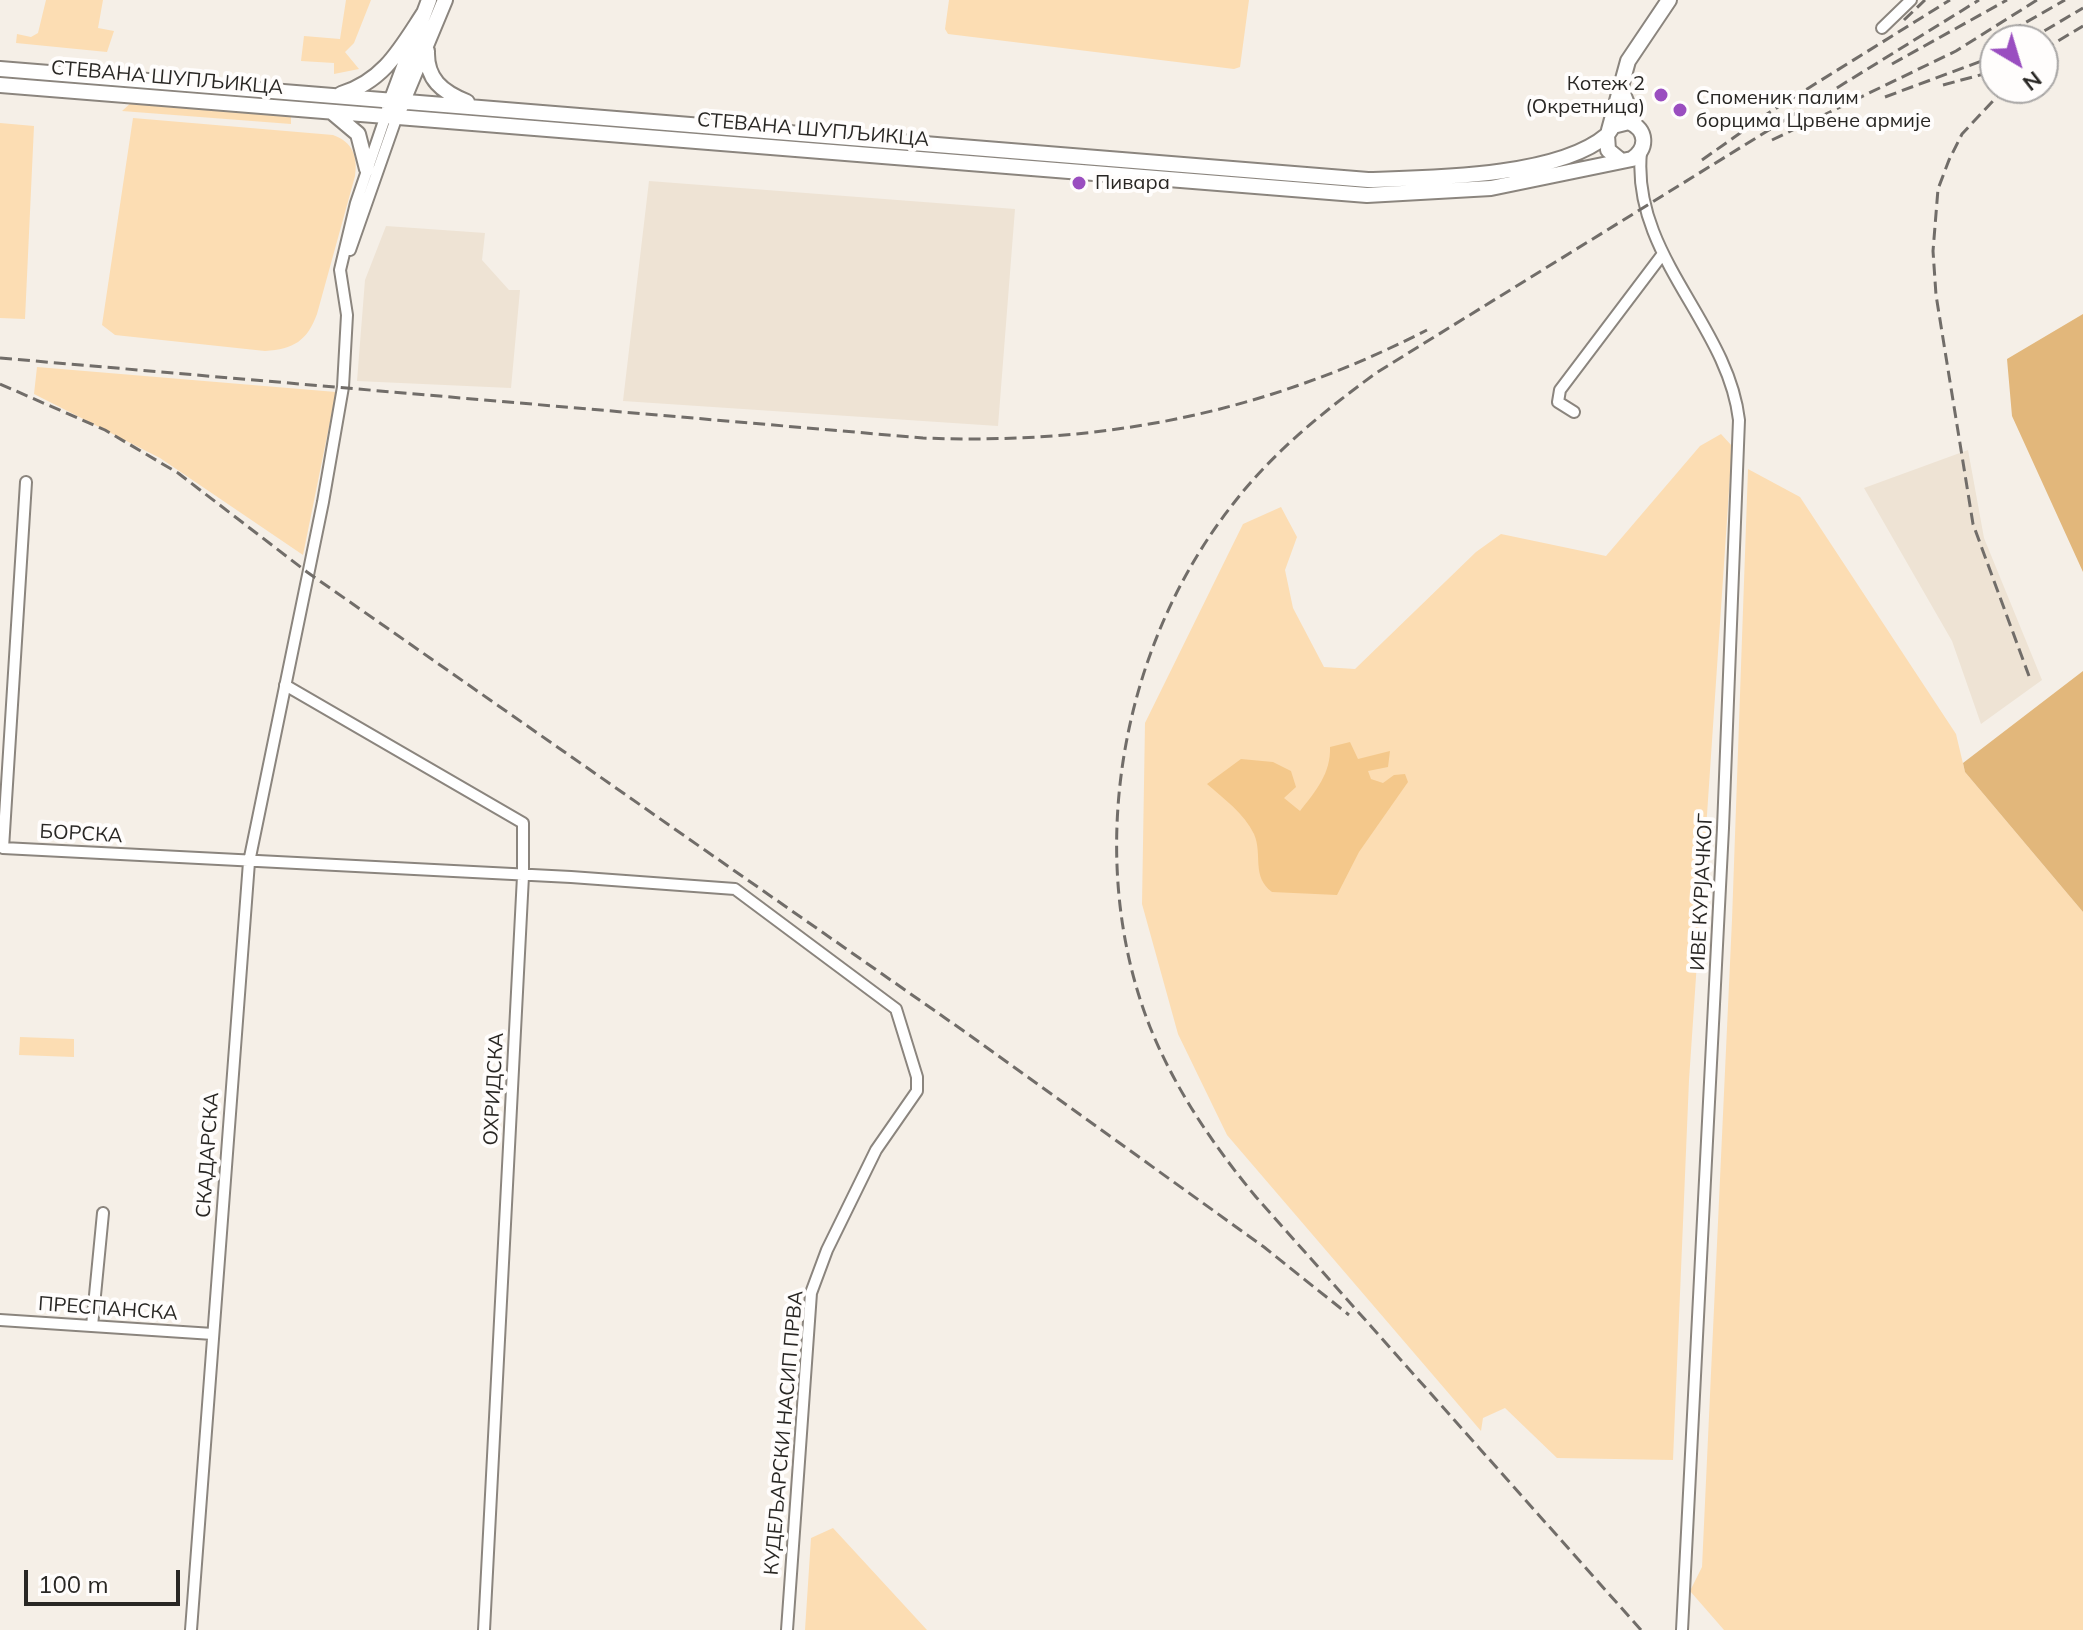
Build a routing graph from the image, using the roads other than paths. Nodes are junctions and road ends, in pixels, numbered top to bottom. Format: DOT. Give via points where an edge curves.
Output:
graph roads {
  1 [pos="445,0"];
  2 [pos="1669,0"];
  3 [pos="1911,0"];
  4 [pos="426,7"];
  5 [pos="1882,28"];
  6 [pos="428,42"];
  7 [pos="0,69"];
  8 [pos="0,85"];
  9 [pos="1620,85"];
  10 [pos="397,100"];
  11 [pos="329,103"];
  12 [pos="483,107"];
  13 [pos="391,116"];
  14 [pos="1635,124"];
  15 [pos="1608,132"];
  16 [pos="1641,152"];
  17 [pos="1620,160"];
  18 [pos="367,169"];
  19 [pos="1640,177"];
  20 [pos="1662,255"];
  21 [pos="340,270"];
  22 [pos="1574,412"];
  23 [pos="26,482"];
  24 [pos="285,685"];
  25 [pos="249,862"];
  26 [pos="523,876"];
  27 [pos="103,1213"];
  28 [pos="0,1320"];
  29 [pos="92,1326"];
  30 [pos="213,1334"];
  31 [pos="191,1630"];
  32 [pos="484,1630"];
  33 [pos="787,1630"];
  34 [pos="1682,1630"];
  1 -- 6 [label="main road"];
  2 -- 9 [label="main road" via="1628,61"];
  3 -- 5 [label="street"];
  4 -- 10 [label="main road"];
  4 -- 11 [label="main road" via="382,73"];
  6 -- 10 [label="main road"];
  6 -- 12 [label="main road" via="427,65 433,79 453,96"];
  7 -- 11 [label="main road, СТЕВАНА ШУПЉИКЦА"];
  8 -- 11 [label="main road, СТЕВАНА ШУПЉИКЦА"];
  9 -- 14 [label="main road"];
  9 -- 15 [label="main road"];
  10 -- 11 [label="main road, СТЕВАНА ШУПЉИКЦА"];
  10 -- 12 [label="main road, СТЕВАНА ШУПЉИКЦА"];
  10 -- 13 [label="main road"];
  11 -- 13 [label="main road, СТЕВАНА ШУПЉИКЦА"];
  11 -- 18 [label="main road" via="358,134"];
  12 -- 15 [label="main road, СТЕВАНА ШУПЉИКЦА" via="1368,180 1511,168 1580,154"];
  13 -- 17 [label="main road, СТЕВАНА ШУПЉИКЦА" via="1367,195 1491,188"];
  13 -- 18 [label="street"];
  13 -- 21 [label="street" via="357,234"];
  14 -- 15 [label="main road" via="1618,123"];
  14 -- 16 [label="main road" via="1644,138"];
  15 -- 17 [label="main road" via="1608,150"];
  16 -- 17 [label="main road"];
  16 -- 19 [label="street"];
  17 -- 19 [label="street"];
  18 -- 21 [label="street"];
  19 -- 20 [label="street, ИВЕ КУРЈАЧКОГ"];
  20 -- 22 [label="street" via="1560,390 1558,402"];
  20 -- 34 [label="street, ИВЕ КУРЈАЧКОГ" via="1729,374 1739,420"];
  21 -- 24 [label="street, СКАДАРСКА" via="347,315 343,387"];
  23 -- 25 [label="street, БОРСКА" via="3,848"];
  24 -- 25 [label="street, СКАДАРСКА"];
  24 -- 26 [label="street, ОХРИДСКА" via="523,823"];
  25 -- 26 [label="street, БОРСКА"];
  25 -- 30 [label="street, СКАДАРСКА"];
  26 -- 32 [label="street, ОХРИДСКА"];
  26 -- 33 [label="street, КУДЕЉАРСКИ НАСИП ПРВА" via="735,889 896,1009 917,1091 876,1150 811,1293"];
  27 -- 29 [label="street"];
  28 -- 29 [label="street, ПРЕСПАНСКА"];
  29 -- 30 [label="street, ПРЕСПАНСКА"];
  30 -- 31 [label="street, СКАДАРСКА"];
}
